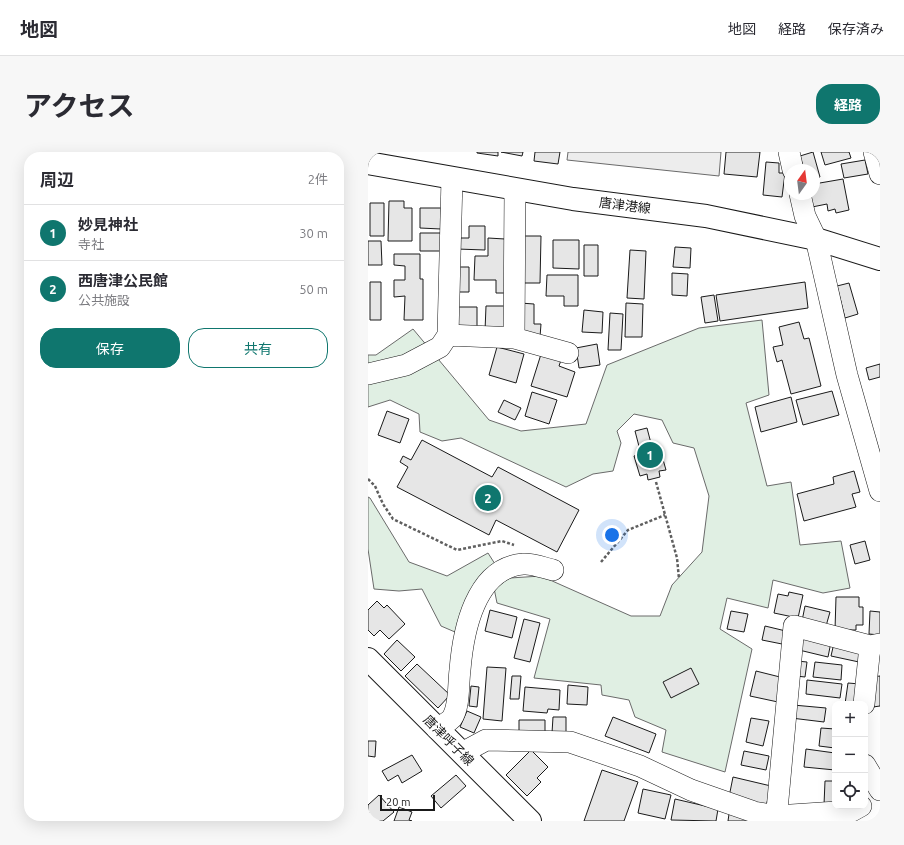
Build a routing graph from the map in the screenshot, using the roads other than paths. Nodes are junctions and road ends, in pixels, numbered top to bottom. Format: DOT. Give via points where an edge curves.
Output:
graph roads {
  1 [pos="789,152"];
  2 [pos="874,152"];
  3 [pos="368,163"];
  4 [pos="792,164"];
  5 [pos="880,174"];
  6 [pos="452,178"];
  7 [pos="515,189"];
  8 [pos="801,200"];
  9 [pos="816,239"];
  10 [pos="880,259"];
  11 [pos="448,335"];
  12 [pos="514,338"];
  13 [pos="568,353"];
  14 [pos="368,374"];
  15 [pos="880,491"];
  16 [pos="553,570"];
  17 [pos="875,645"];
  18 [pos="368,659"];
  19 [pos="865,701"];
  20 [pos="437,729"];
  21 [pos="462,753"];
  22 [pos="868,770"];
  23 [pos="880,790"];
  24 [pos="880,795"];
  25 [pos="868,802"];
  26 [pos="856,809"];
  27 [pos="776,819"];
  28 [pos="530,821"];
  1 -- 4 [label="street"];
  2 -- 5 [label="street"];
  3 -- 6 [label="main road, 唐津港線"];
  6 -- 7 [label="main road, 唐津港線"];
  6 -- 11 [label="street"];
  7 -- 9 [label="main road, 唐津港線" via="706,216"];
  7 -- 12 [label="street"];
  8 -- 9 [label="street" via="805,216"];
  9 -- 10 [label="main road, 唐津港線"];
  9 -- 15 [label="street" via="847,375"];
  11 -- 12 [label="street"];
  11 -- 14 [label="street" via="440,347 406,365"];
  12 -- 13 [label="street"];
  16 -- 20 [label="street" via="524,564 505,568 482,589 469,616 461,659 457,705 452,718"];
  17 -- 19 [label="street"];
  17 -- 27 [label="street" via="794,626"];
  18 -- 20 [label="main road, 唐津呼子線"];
  20 -- 21 [label="main road, 唐津呼子線"];
  21 -- 27 [label="street" via="486,740 570,742 640,766 691,790"];
  21 -- 28 [label="main road, 唐津呼子線"];
  22 -- 23 [label="street"];
  24 -- 25 [label="street"];
  26 -- 27 [label="street"];
}
